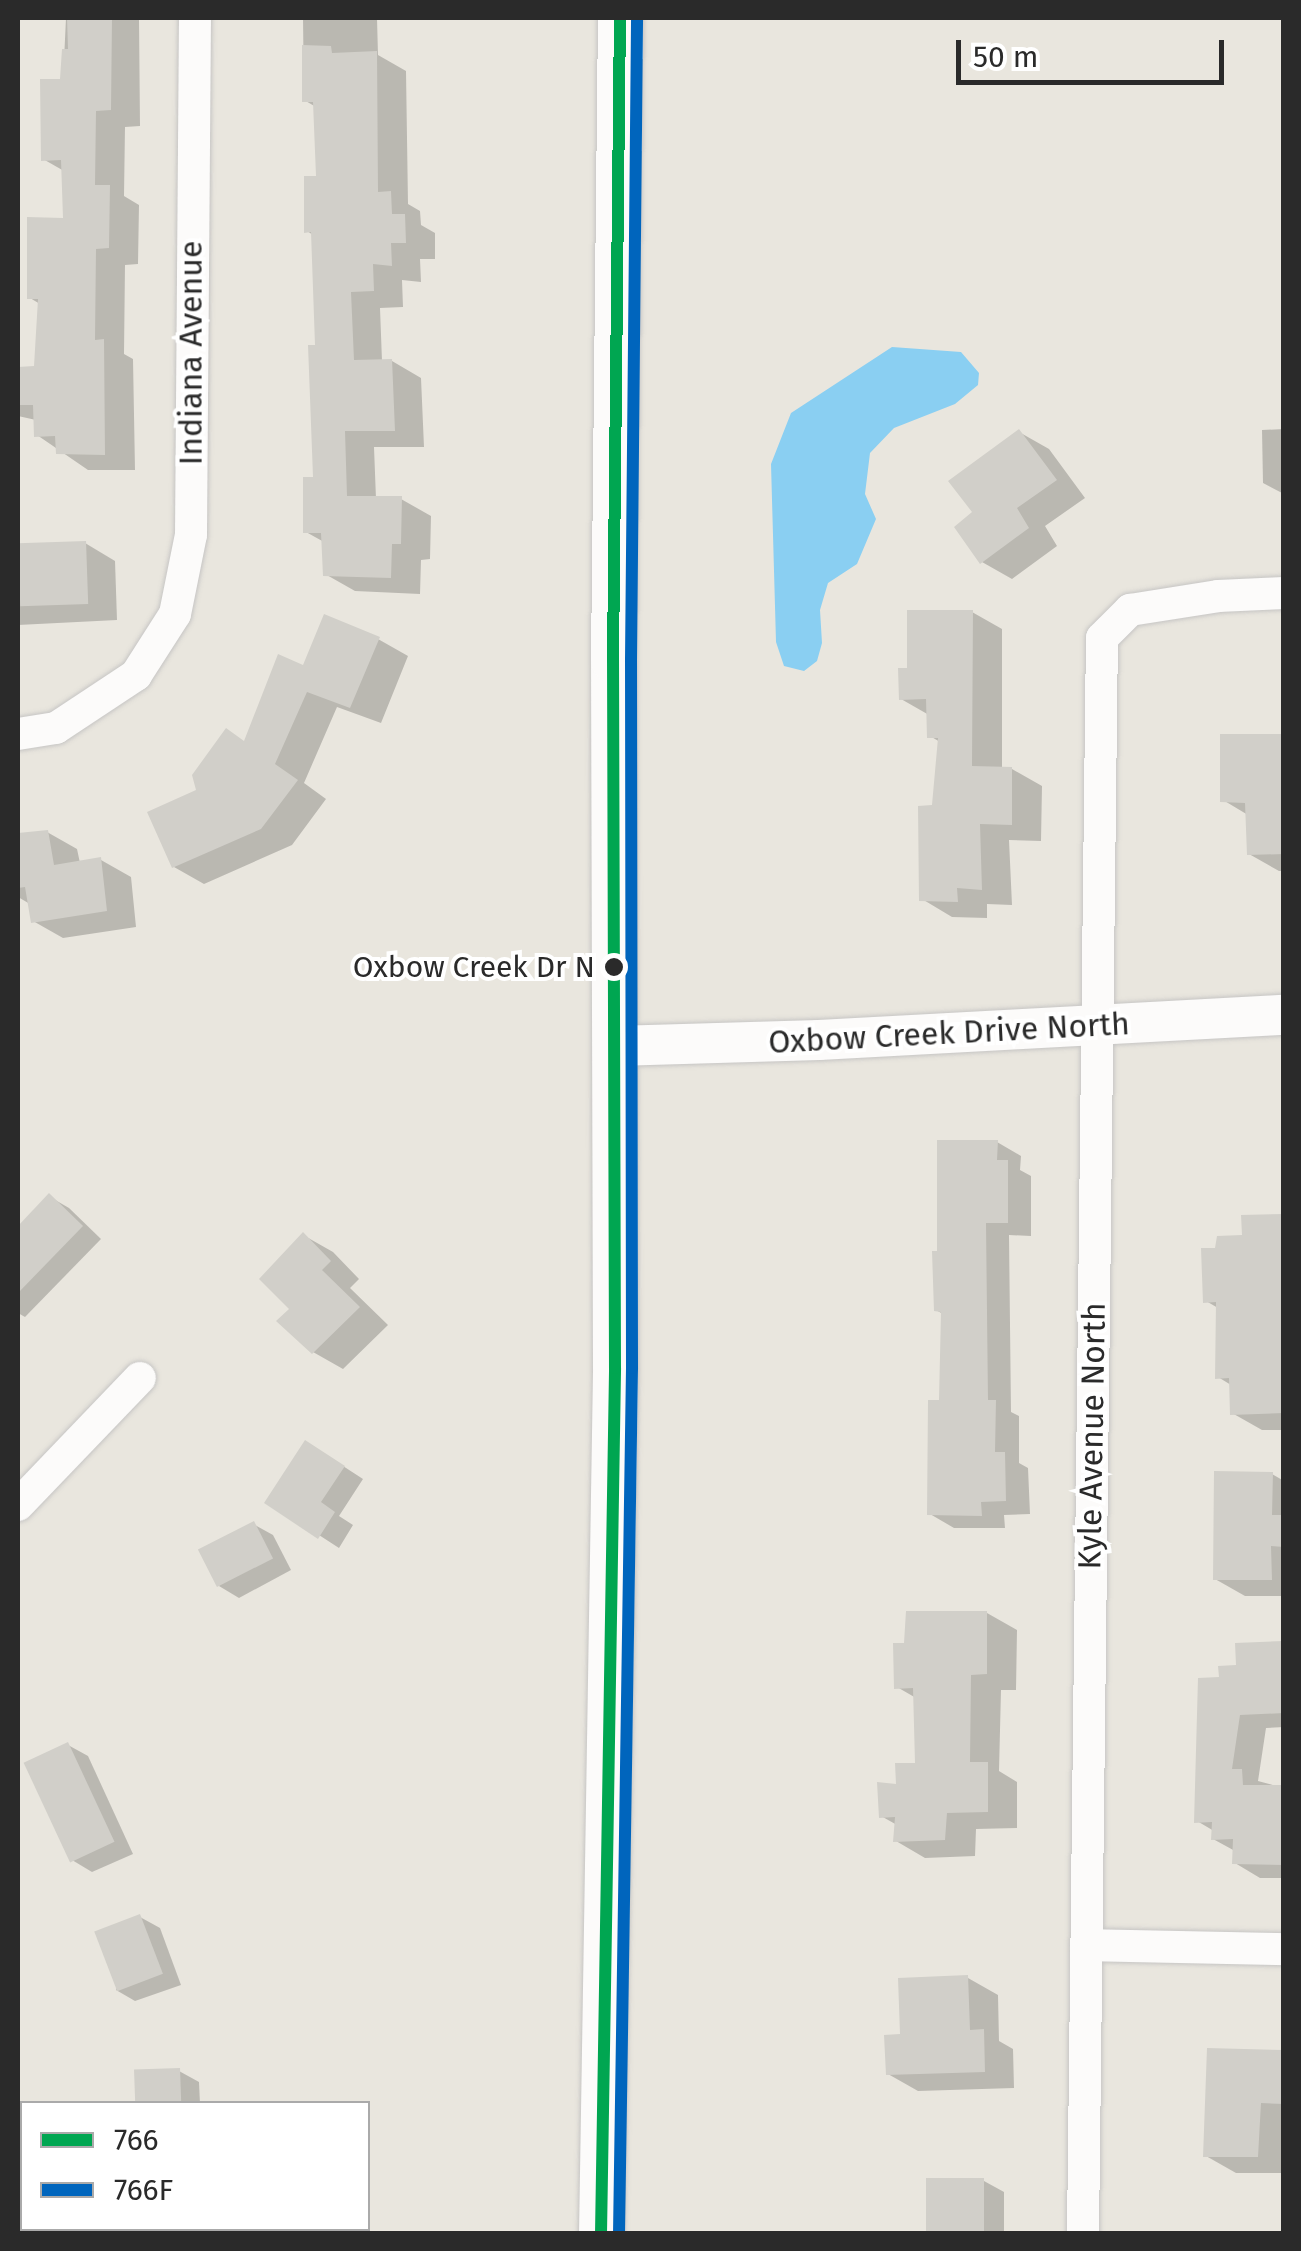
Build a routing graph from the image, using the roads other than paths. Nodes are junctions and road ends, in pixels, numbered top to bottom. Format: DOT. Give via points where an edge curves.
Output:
graph roads {
  1 [pos="195,18"];
  2 [pos="620,18"];
  3 [pos="1284,594"];
  4 [pos="18,734"];
  5 [pos="1284,1015"];
  6 [pos="1099,1025"];
  7 [pos="615,1046"];
  8 [pos="140,1378"];
  9 [pos="18,1505"];
  10 [pos="1086,1945"];
  11 [pos="1284,1949"];
  12 [pos="18,2140"];
  13 [pos="20,2172"];
  14 [pos="601,2234"];
  15 [pos="1083,2234"];
  1 -- 4 [label="street, Indiana Avenue" via="191,535 175,614 136,675 56,728"];
  2 -- 7 [label="main road"];
  3 -- 6 [label="street, Kyle Avenue North" via="1130,610 1102,638"];
  5 -- 6 [label="street, Oxbow Creek Drive North"];
  6 -- 7 [label="street, Oxbow Creek Drive North"];
  6 -- 10 [label="street, Kyle Avenue North"];
  7 -- 14 [label="main road"];
  8 -- 9 [label="street"];
  10 -- 11 [label="street"];
  10 -- 15 [label="street, Kyle Avenue North"];
  12 -- 13 [label="street"];
}
